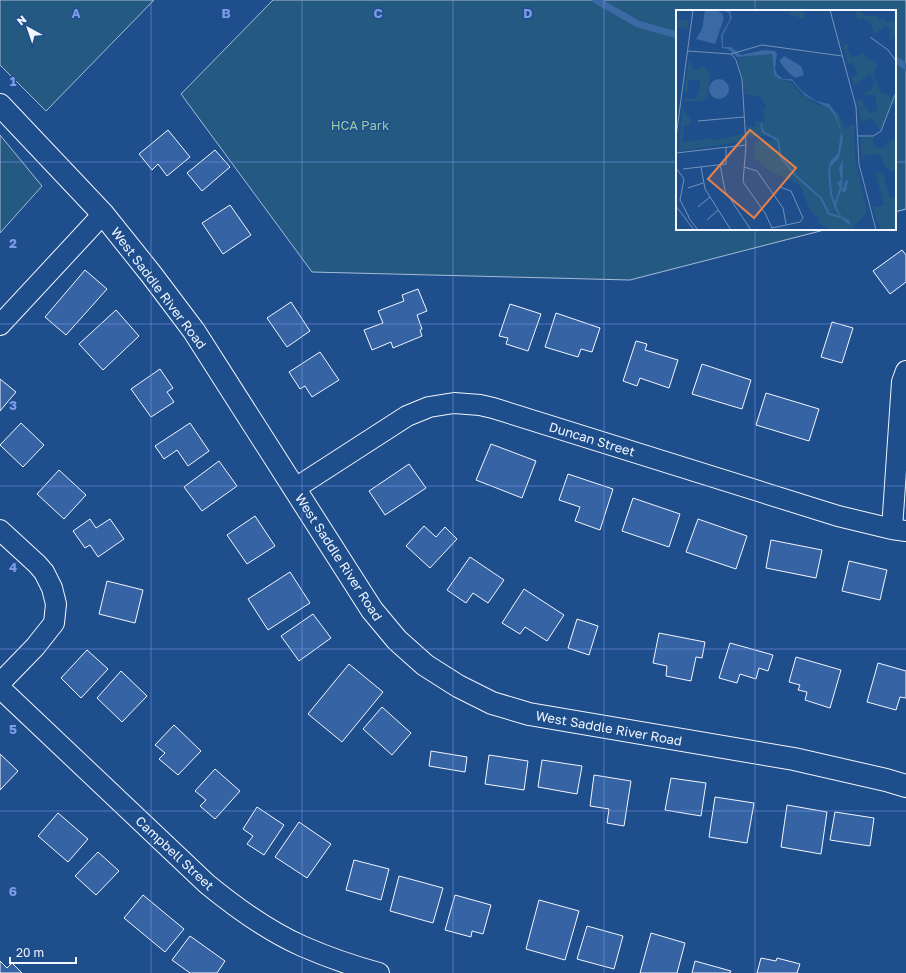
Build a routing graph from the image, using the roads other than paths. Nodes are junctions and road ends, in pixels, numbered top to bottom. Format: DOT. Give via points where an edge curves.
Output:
graph roads {
  1 [pos="0,105"];
  2 [pos="103,214"];
  3 [pos="0,325"];
  4 [pos="906,371"];
  5 [pos="294,489"];
  6 [pos="0,530"];
  7 [pos="899,530"];
  8 [pos="0,683"];
  9 [pos="0,688"];
  10 [pos="906,786"];
  11 [pos="380,973"];
  1 -- 2 [label="street, West Saddle River Road"];
  2 -- 3 [label="street"];
  2 -- 5 [label="street, West Saddle River Road" via="194,331"];
  4 -- 7 [label="street" via="902,382"];
  5 -- 7 [label="street, Duncan Street" via="407,416 429,407 454,403 493,408 838,516"];
  5 -- 10 [label="street, West Saddle River Road" via="372,610 397,640 426,665 464,690 492,703 529,714 794,759"];
  6 -- 8 [label="street" via="44,572 56,604 54,623"];
  9 -- 11 [label="street, Campbell Street" via="220,895 262,924 301,945 348,964"];
}
